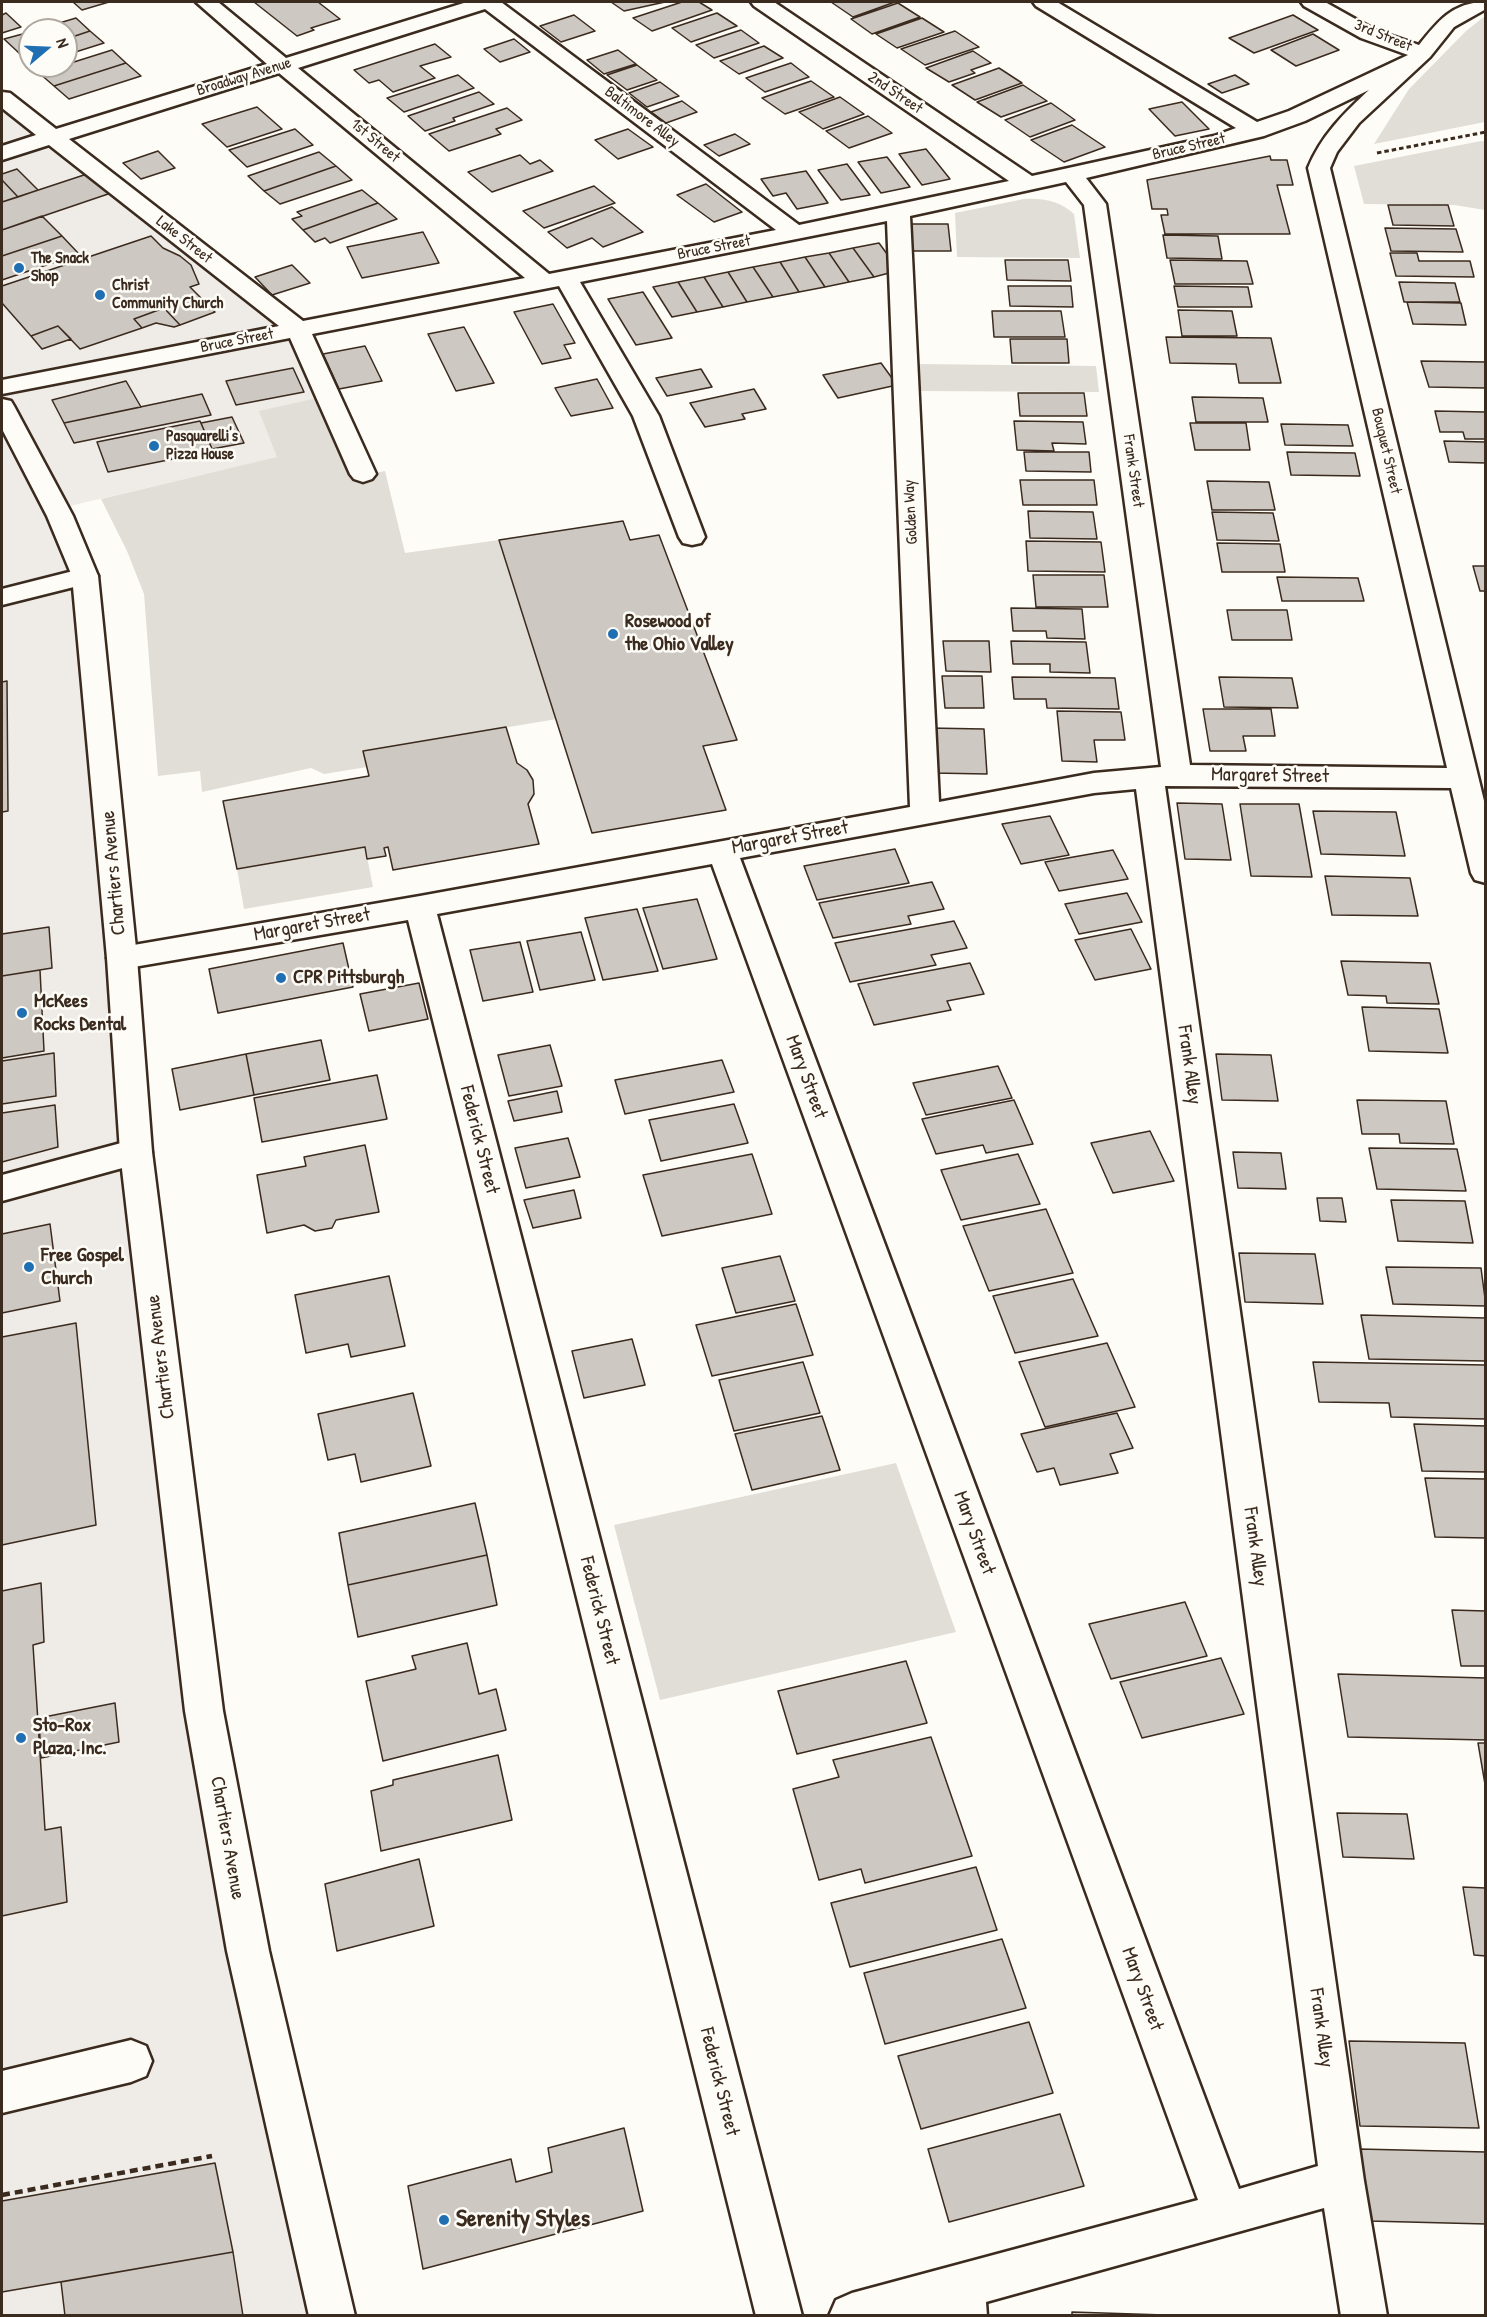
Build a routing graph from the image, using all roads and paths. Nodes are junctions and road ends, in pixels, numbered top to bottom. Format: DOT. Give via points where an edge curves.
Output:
graph roads {
  1 [pos="206,2"];
  2 [pos="488,2"];
  3 [pos="761,2"];
  4 [pos="1043,2"];
  5 [pos="1311,2"];
  6 [pos="1437,2"];
  7 [pos="1482,2"];
  8 [pos="1447,23"];
  9 [pos="1418,57"];
  10 [pos="283,65"];
  11 [pos="2,98"];
  12 [pos="1256,131"];
  13 [pos="1485,132"];
  14 [pos="51,138"];
  15 [pos="1326,152"];
  16 [pos="2,153"];
  17 [pos="1071,174"];
  18 [pos="1028,184"];
  19 [pos="898,211"];
  20 [pos="795,233"];
  21 [pos="555,279"];
  22 [pos="298,329"];
  23 [pos="2,387"];
  24 [pos="2,406"];
  25 [pos="363,474"];
  26 [pos="692,537"];
  27 [pos="85,576"];
  28 [pos="2,597"];
  29 [pos="1163,776"];
  30 [pos="1463,778"];
  31 [pos="925,813"];
  32 [pos="722,850"];
  33 [pos="1485,873"];
  34 [pos="420,907"];
  35 [pos="122,958"];
  36 [pos="136,1152"];
  37 [pos="2,1188"];
  38 [pos="131,2061"];
  39 [pos="2,2092"];
  40 [pos="212,2156"];
  41 [pos="1342,2181"];
  42 [pos="2,2195"];
  43 [pos="1226,2216"];
  44 [pos="963,2301"];
  45 [pos="332,2316"];
  46 [pos="779,2316"];
  47 [pos="852,2316"];
  48 [pos="1364,2316"];
  1 -- 10 [label="street, 1st Street"];
  2 -- 10 [label="street, Broadway Avenue"];
  2 -- 20 [label="street, Baltimore Alley"];
  3 -- 18 [label="street, 2nd Street"];
  4 -- 12 [label="street"];
  5 -- 9 [label="street, 3rd Street"];
  6 -- 8 [label="street"];
  7 -- 8 [label="street"];
  8 -- 9 [label="street, Bouquet Street"];
  9 -- 12 [label="street, Bruce Street" via="1297,116"];
  9 -- 15 [label="street, Bouquet Street" via="1351,117"];
  10 -- 14 [label="street, Broadway Avenue"];
  10 -- 21 [label="street, 1st Street"];
  11 -- 14 [label="street, Lake Street"];
  12 -- 17 [label="street, Bruce Street"];
  13 -- 15 [label="path" via="1354,157"];
  14 -- 16 [label="street, Broadway Avenue"];
  14 -- 22 [label="street, Lake Street"];
  15 -- 30 [label="street, Bouquet Street" via="1319,168"];
  17 -- 18 [label="street, Bruce Street"];
  17 -- 29 [label="street, Frank Street" via="1095,204"];
  18 -- 19 [label="street, Bruce Street"];
  19 -- 20 [label="street, Bruce Street"];
  19 -- 31 [label="street, Golden Way"];
  20 -- 21 [label="street, Bruce Street"];
  21 -- 22 [label="street, Bruce Street"];
  21 -- 26 [label="street, 1st Street" via="646,416"];
  22 -- 23 [label="street, Bruce Street"];
  22 -- 25 [label="street, Lake Street"];
  24 -- 27 [label="street, Chartiers Avenue" via="60,516"];
  27 -- 28 [label="street"];
  27 -- 35 [label="street, Chartiers Avenue"];
  29 -- 30 [label="street, Margaret Street"];
  29 -- 31 [label="street, Margaret Street" via="1083,785"];
  29 -- 41 [label="street, Frank Alley"];
  30 -- 33 [label="street, Bouquet Street"];
  31 -- 32 [label="street, Margaret Street"];
  32 -- 34 [label="street, Margaret Street"];
  32 -- 43 [label="street, Mary Street"];
  34 -- 35 [label="street, Margaret Street"];
  34 -- 46 [label="street, Federick Street"];
  35 -- 36 [label="street, Chartiers Avenue"];
  36 -- 37 [label="street"];
  36 -- 45 [label="street, Chartiers Avenue" via="204,1711 248,1951"];
  38 -- 39 [label="street"];
  40 -- 42 [label="path"];
  41 -- 43 [label="street"];
  41 -- 48 [label="street, Frank Alley"];
  43 -- 44 [label="street"];
  44 -- 47 [label="street"];
}
